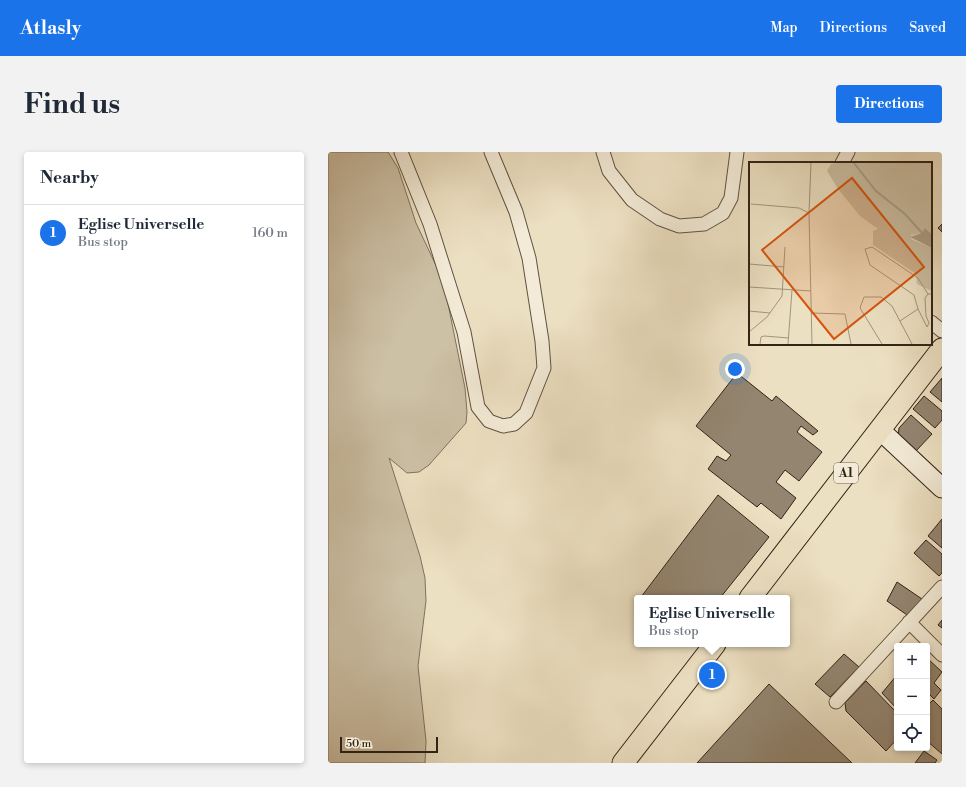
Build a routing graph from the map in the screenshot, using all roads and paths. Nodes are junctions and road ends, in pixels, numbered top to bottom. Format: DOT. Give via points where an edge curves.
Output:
graph roads {
  1 [pos="401,152"];
  2 [pos="490,152"];
  3 [pos="603,152"];
  4 [pos="737,152"];
  5 [pos="848,152"];
  6 [pos="843,162"];
  7 [pos="932,323"];
  8 [pos="942,331"];
  9 [pos="942,349"];
  10 [pos="880,430"];
  11 [pos="942,488"];
  12 [pos="942,587"];
  13 [pos="752,595"];
  14 [pos="909,622"];
  15 [pos="713,647"];
  16 [pos="942,654"];
  17 [pos="836,702"];
  18 [pos="623,763"];
  1 -- 2 [label="street" via="430,224 464,332 478,407 489,421 503,426 514,424 526,413 544,368 529,258 516,212"];
  3 -- 4 [label="street" via="609,171 632,200 660,219 679,226 704,224 723,213 731,198"];
  5 -- 6 [label="street"];
  7 -- 8 [label="street"];
  9 -- 10 [label="main road, A1"];
  10 -- 11 [label="main road"];
  10 -- 13 [label="main road, A1"];
  12 -- 14 [label="street"];
  14 -- 16 [label="street"];
  14 -- 17 [label="street"];
  15 -- 18 [label="main road"];
}
